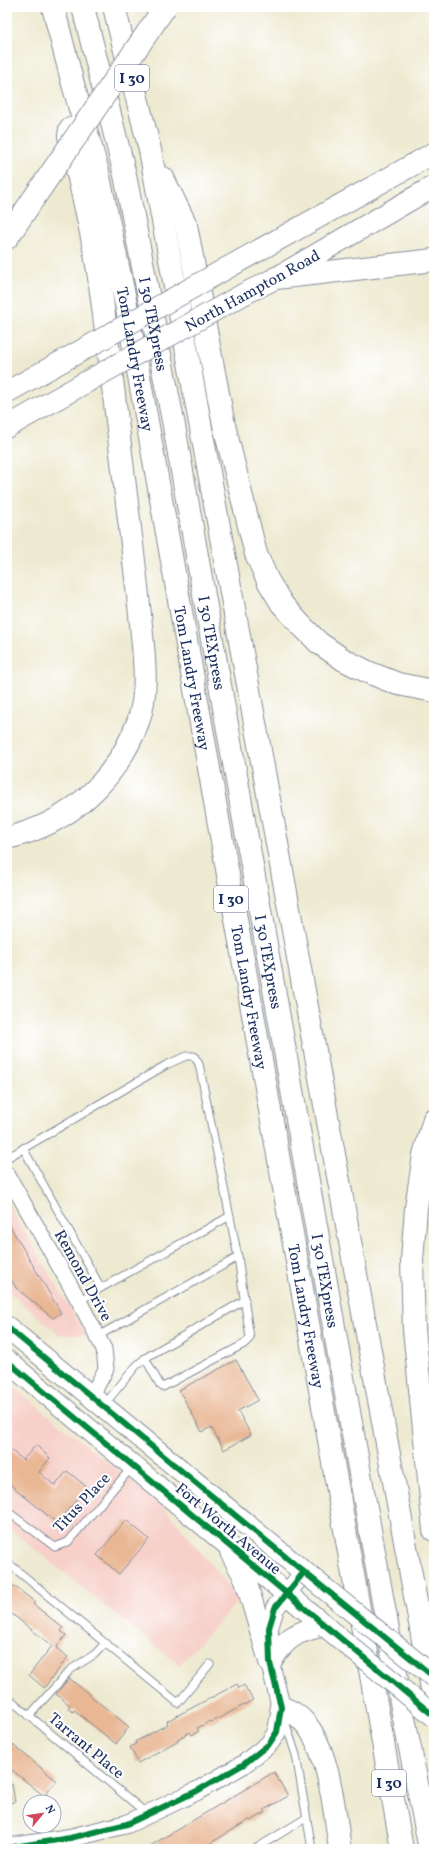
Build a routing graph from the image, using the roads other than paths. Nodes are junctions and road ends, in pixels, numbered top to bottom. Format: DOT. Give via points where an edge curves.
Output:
graph roads {
  1 [pos="53,7"];
  2 [pos="83,7"];
  3 [pos="114,7"];
  4 [pos="165,7"];
  5 [pos="73,84"];
  6 [pos="150,150"];
  7 [pos="434,153"];
  8 [pos="434,186"];
  9 [pos="7,238"];
  10 [pos="434,260"];
  11 [pos="276,278"];
  12 [pos="7,392"];
  13 [pos="7,427"];
  14 [pos="434,691"];
  15 [pos="7,838"];
  16 [pos="434,1119"];
  17 [pos="23,1148"];
  18 [pos="7,1158"];
  19 [pos="7,1174"];
  20 [pos="11,1191"];
  21 [pos="230,1216"];
  22 [pos="238,1257"];
  23 [pos="102,1288"];
  24 [pos="245,1300"];
  25 [pos="79,1301"];
  26 [pos="7,1327"];
  27 [pos="98,1336"];
  28 [pos="145,1358"];
  29 [pos="7,1361"];
  30 [pos="97,1402"];
  31 [pos="75,1417"];
  32 [pos="134,1465"];
  33 [pos="180,1470"];
  34 [pos="163,1490"];
  35 [pos="7,1511"];
  36 [pos="434,1530"];
  37 [pos="221,1538"];
  38 [pos="7,1562"];
  39 [pos="304,1572"];
  40 [pos="287,1593"];
  41 [pos="325,1626"];
  42 [pos="105,1643"];
  43 [pos="270,1663"];
  44 [pos="210,1664"];
  45 [pos="434,1677"];
  46 [pos="7,1697"];
  47 [pos="434,1700"];
  48 [pos="281,1707"];
  49 [pos="29,1716"];
  50 [pos="434,1716"];
  51 [pos="148,1815"];
  52 [pos="306,1818"];
  53 [pos="7,1848"];
  54 [pos="255,1849"];
  55 [pos="312,1849"];
  56 [pos="340,1849"];
  57 [pos="402,1849"];
  58 [pos="430,1849"];
  1 -- 5 [label="highway, Tom Landry Freeway / I 30"];
  2 -- 58 [label="highway, I 30 TEXpress" via="125,175 174,426 403,1713"];
  3 -- 6 [label="highway, I 30"];
  4 -- 9 [label="highway, bridge"];
  5 -- 15 [label="highway" via="69,136 97,265 138,589 144,694 138,721 127,746 113,770 95,792 71,811 47,825"];
  5 -- 57 [label="highway, Tom Landry Freeway / I 30" via="98,172 127,309"];
  6 -- 14 [label="highway" via="186,225 224,425 256,554 268,580 282,604 300,624 319,643 344,660 370,674 398,684"];
  6 -- 47 [label="highway, I 30"];
  7 -- 12 [label="main road, North Hampton Road, bridge"];
  8 -- 11 [label="main road, North Hampton Road"];
  10 -- 11 [label="highway"];
  11 -- 13 [label="main road, North Hampton Road, bridge"];
  16 -- 36 [label="highway" via="424,1155 412,1261 414,1329"];
  17 -- 18 [label="lane"];
  17 -- 21 [label="lane" via="166,1064 186,1056 194,1056 199,1064"];
  17 -- 23 [label="lane"];
  19 -- 20 [label="street, Remond Drive"];
  20 -- 25 [label="street, Remond Drive"];
  21 -- 22 [label="lane"];
  21 -- 23 [label="lane"];
  22 -- 24 [label="lane"];
  22 -- 27 [label="lane"];
  23 -- 25 [label="lane"];
  24 -- 28 [label="lane"];
  24 -- 28 [label="lane" via="250,1338 244,1344 163,1387"];
  25 -- 27 [label="street, Remond Drive"];
  26 -- 30 [label="main road, Fort Worth Avenue"];
  27 -- 30 [label="street, Remond Drive" via="104,1349 106,1369"];
  28 -- 30 [label="lane"];
  29 -- 31 [label="main road, Fort Worth Avenue"];
  30 -- 31 [label="main road"];
  30 -- 33 [label="main road, Fort Worth Avenue"];
  31 -- 32 [label="main road, Fort Worth Avenue"];
  32 -- 34 [label="main road, Fort Worth Avenue"];
  32 -- 35 [label="lane, Titus Place" via="68,1542 55,1547"];
  33 -- 34 [label="main road"];
  33 -- 39 [label="main road, Fort Worth Avenue"];
  34 -- 37 [label="main road, Fort Worth Avenue"];
  37 -- 40 [label="main road, Fort Worth Avenue"];
  37 -- 43 [label="main road" via="245,1578"];
  38 -- 42 [label="lane"];
  39 -- 40 [label="street"];
  39 -- 45 [label="main road, Fort Worth Avenue, bridge"];
  40 -- 41 [label="main road, Fort Worth Avenue"];
  40 -- 43 [label="street" via="275,1608 269,1628"];
  41 -- 43 [label="main road" via="292,1636 280,1647"];
  41 -- 50 [label="main road, Fort Worth Avenue, bridge"];
  42 -- 44 [label="lane" via="178,1703"];
  42 -- 49 [label="lane" via="95,1654 70,1670"];
  43 -- 48 [label="street"];
  46 -- 49 [label="lane, Tarrant Place"];
  48 -- 51 [label="street" via="277,1732 269,1744 244,1764"];
  48 -- 52 [label="lane" via="296,1755"];
  48 -- 56 [label="highway" via="296,1714 305,1722 320,1750 333,1800"];
  49 -- 51 [label="lane, Tarrant Place"];
  51 -- 53 [label="street" via="101,1832"];
  52 -- 54 [label="lane"];
  52 -- 55 [label="lane"];
}
